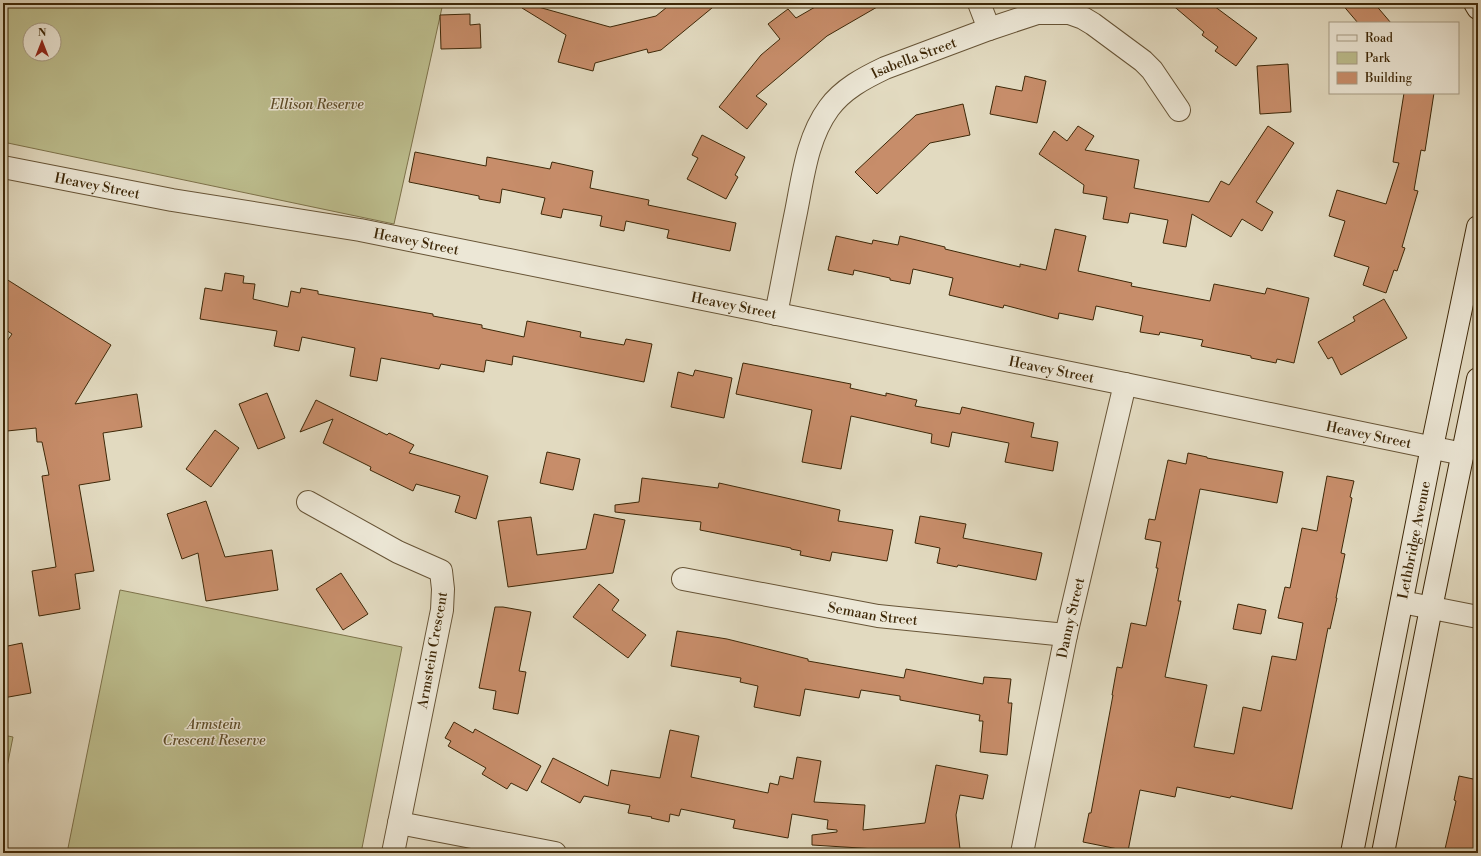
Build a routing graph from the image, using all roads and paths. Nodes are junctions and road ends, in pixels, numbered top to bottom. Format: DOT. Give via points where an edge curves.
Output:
graph roads {
  1 [pos="979,3"];
  2 [pos="1475,3"];
  3 [pos="1478,8"];
  4 [pos="989,29"];
  5 [pos="1179,110"];
  6 [pos="3,167"];
  7 [pos="1478,227"];
  8 [pos="776,314"];
  9 [pos="1478,379"];
  10 [pos="1125,384"];
  11 [pos="1432,447"];
  12 [pos="1463,454"];
  13 [pos="308,502"];
  14 [pos="683,579"];
  15 [pos="1402,602"];
  16 [pos="1431,608"];
  17 [pos="1478,618"];
  18 [pos="1066,635"];
  19 [pos="399,823"];
  20 [pos="392,853"];
  21 [pos="555,853"];
  22 [pos="1022,853"];
  23 [pos="1352,853"];
  24 [pos="1383,853"];
  1 -- 4 [label="street"];
  2 -- 3 [label="street"];
  4 -- 5 [label="street, Isabella Street" via="1037,13 1069,13 1083,18 1143,61"];
  4 -- 8 [label="street, Isabella Street" via="885,68 854,84 830,107 813,136 808,152"];
  6 -- 8 [label="street, Heavey Street" via="172,200 360,230"];
  7 -- 11 [label="street, Lethbridge Avenue"];
  8 -- 10 [label="street, Heavey Street"];
  9 -- 12 [label="street"];
  10 -- 11 [label="street, Heavey Street"];
  10 -- 18 [label="street, Danny Street"];
  11 -- 12 [label="street, Heavey Street"];
  11 -- 15 [label="street, Lethbridge Avenue"];
  12 -- 16 [label="street"];
  13 -- 19 [label="street, Armstein Crescent" via="398,552 441,571 442,610"];
  14 -- 18 [label="street, Semaan Street" via="878,616"];
  15 -- 16 [label="street"];
  15 -- 23 [label="street, Lethbridge Avenue"];
  16 -- 17 [label="street"];
  16 -- 24 [label="street"];
  18 -- 22 [label="street, Danny Street"];
  19 -- 20 [label="street, Armstein Crescent"];
  19 -- 21 [label="street"];
}
